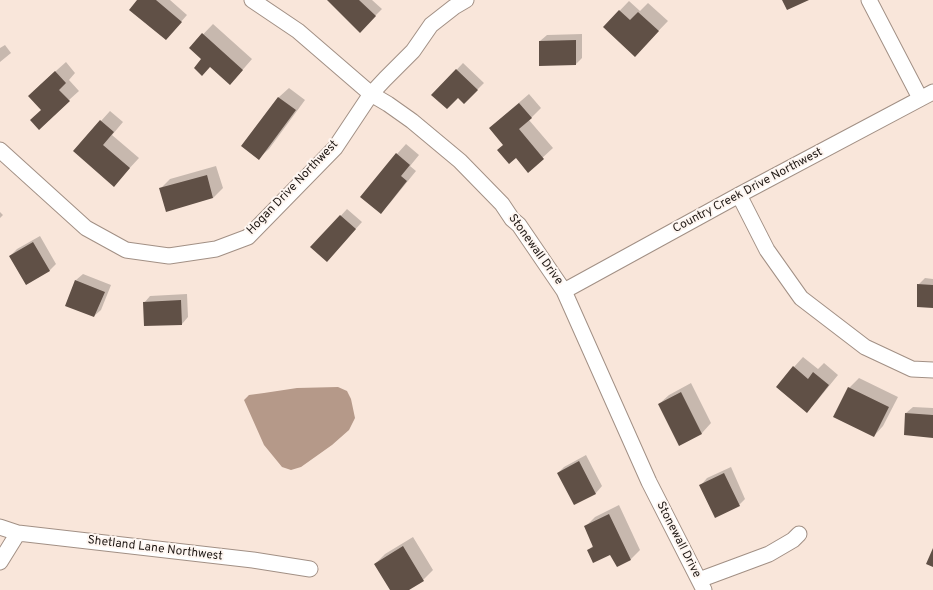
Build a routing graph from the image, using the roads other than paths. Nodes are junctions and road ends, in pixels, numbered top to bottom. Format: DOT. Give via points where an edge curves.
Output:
graph roads {
  1 [pos="252,0"];
  2 [pos="466,0"];
  3 [pos="869,0"];
  4 [pos="371,94"];
  5 [pos="927,95"];
  6 [pos="0,150"];
  7 [pos="739,195"];
  8 [pos="564,291"];
  9 [pos="933,370"];
  10 [pos="0,527"];
  11 [pos="18,533"];
  12 [pos="799,534"];
  13 [pos="0,562"];
  14 [pos="310,569"];
  15 [pos="702,585"];
  1 -- 4 [label="street, Stonewall Drive" via="298,31"];
  2 -- 4 [label="street, Hogan Drive Northwest" via="431,24 413,51"];
  3 -- 5 [label="street"];
  4 -- 6 [label="street, Hogan Drive Northwest" via="335,148 248,237 216,249 169,256 126,250 86,228"];
  4 -- 8 [label="street, Stonewall Drive" via="412,121 460,161 502,204 523,230"];
  5 -- 7 [label="street, Country Creek Drive Northwest"];
  7 -- 8 [label="street, Country Creek Drive Northwest"];
  7 -- 9 [label="street" via="767,250 801,298 865,347 912,369"];
  8 -- 15 [label="street, Stonewall Drive" via="649,482"];
  10 -- 11 [label="street, Shetland Lane Northwest"];
  11 -- 13 [label="street"];
  11 -- 14 [label="street, Shetland Lane Northwest"];
  12 -- 15 [label="street" via="769,554"];
}
